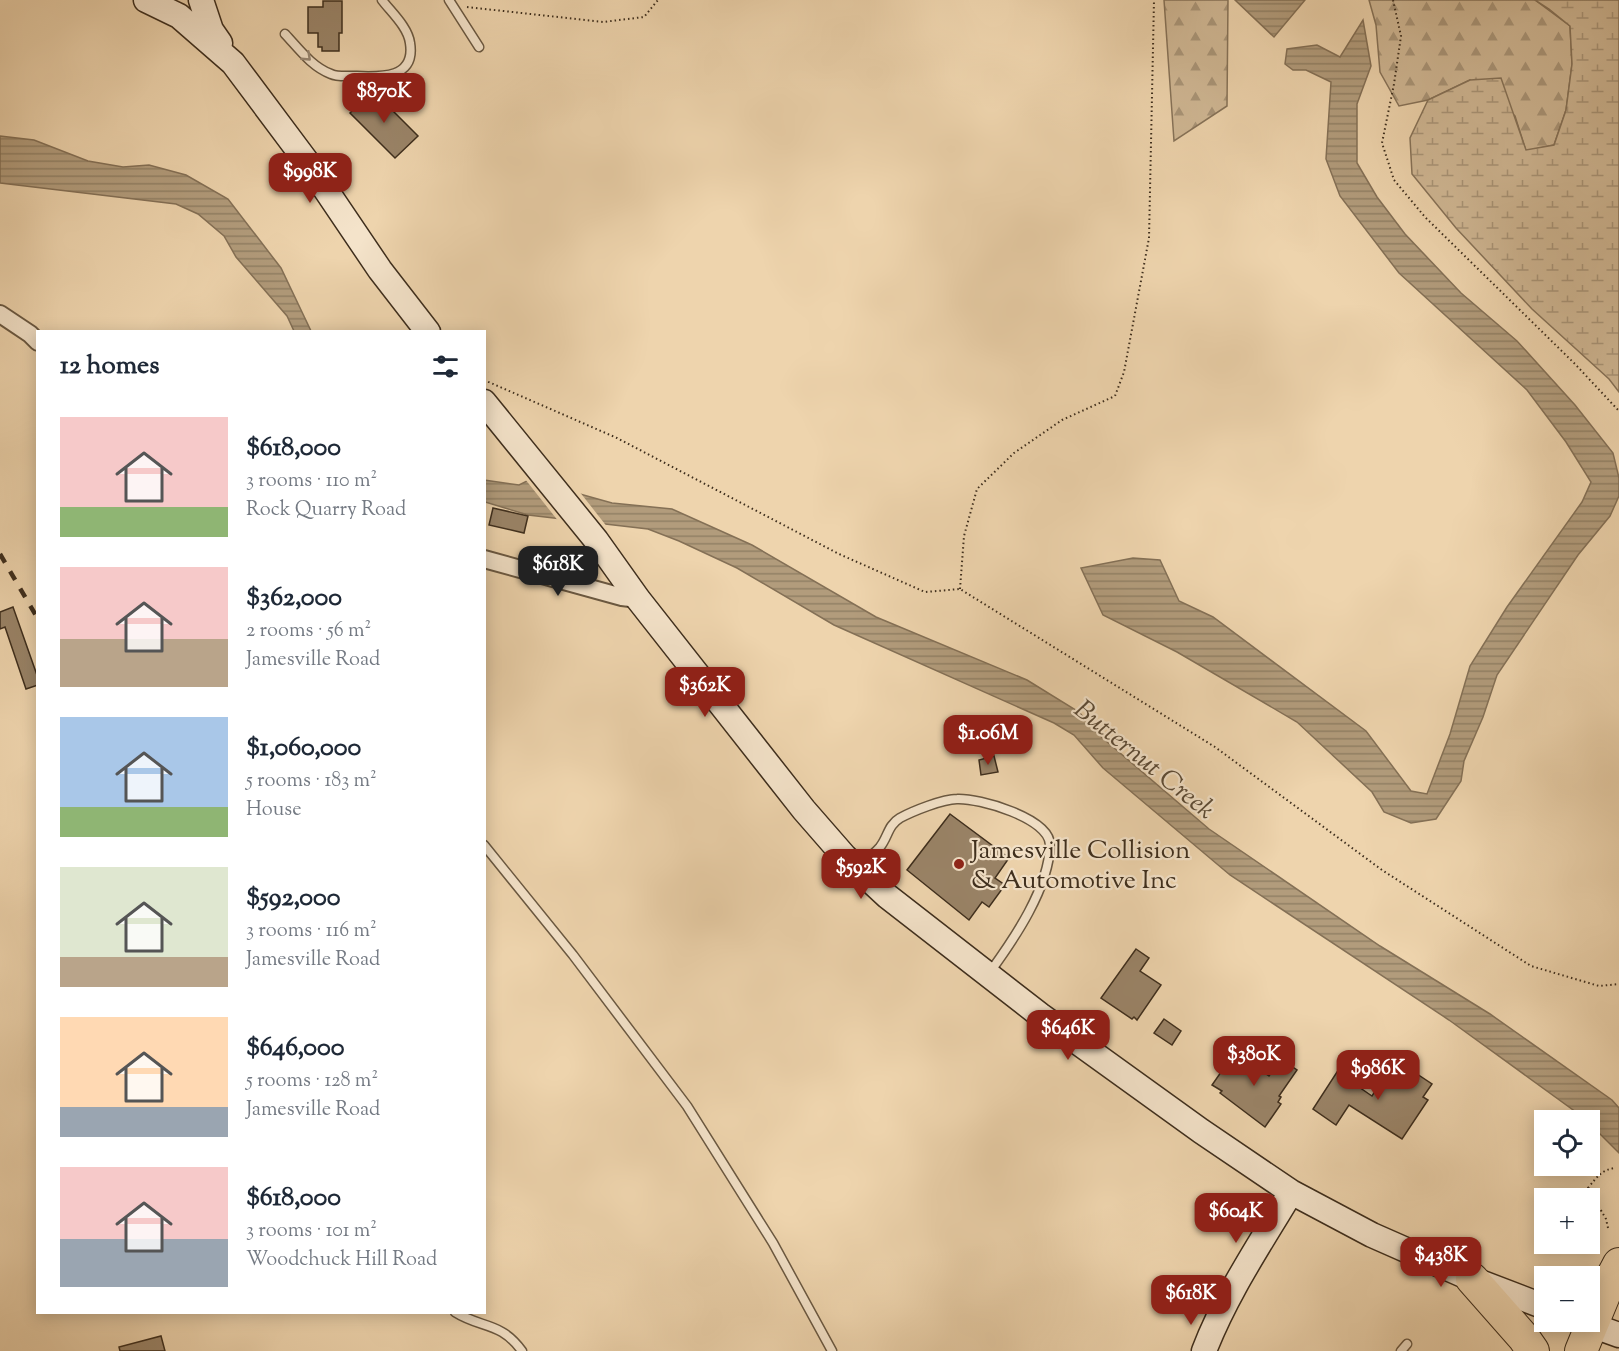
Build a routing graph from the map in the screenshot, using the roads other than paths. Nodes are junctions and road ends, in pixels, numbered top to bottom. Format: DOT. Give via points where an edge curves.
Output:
graph roads {
  1 [pos="148,0"];
  2 [pos="201,0"];
  3 [pos="382,0"];
  4 [pos="451,2"];
  5 [pos="285,34"];
  6 [pos="479,47"];
  7 [pos="233,63"];
  8 [pos="0,314"];
  9 [pos="426,330"];
  10 [pos="36,340"];
  11 [pos="486,404"];
  12 [pos="486,560"];
  13 [pos="638,599"];
  14 [pos="486,846"];
  15 [pos="856,867"];
  16 [pos="988,975"];
  17 [pos="1291,1192"];
  18 [pos="1619,1264"];
  19 [pos="1472,1279"];
  20 [pos="1534,1303"];
  21 [pos="457,1314"];
  22 [pos="1594,1333"];
  23 [pos="522,1351"];
  24 [pos="832,1351"];
  25 [pos="1204,1351"];
  26 [pos="1533,1351"];
  1 -- 7 [label="street" via="179,16"];
  2 -- 7 [label="street" via="211,30"];
  5 -- 3 [label="lane, one-way" via="318,67 332,75 398,74 407,63 411,44"];
  4 -- 6 [label="lane"];
  7 -- 9 [label="street"];
  8 -- 10 [label="street"];
  11 -- 13 [label="street" via="596,540"];
  12 -- 13 [label="street"];
  13 -- 15 [label="street" via="804,810"];
  14 -- 24 [label="lane" via="687,1106 773,1243"];
  15 -- 16 [label="street"];
  15 -- 16 [label="lane" via="879,848 896,821 953,799 977,800 1035,822 1050,843 1043,876 1031,909"];
  16 -- 17 [label="street"];
  17 -- 19 [label="street" via="1372,1235"];
  17 -- 25 [label="street" via="1233,1289"];
  18 -- 22 [label="highway"];
  19 -- 20 [label="street"];
  19 -- 26 [label="highway"];
  21 -- 23 [label="lane" via="470,1322 499,1329"];
}
